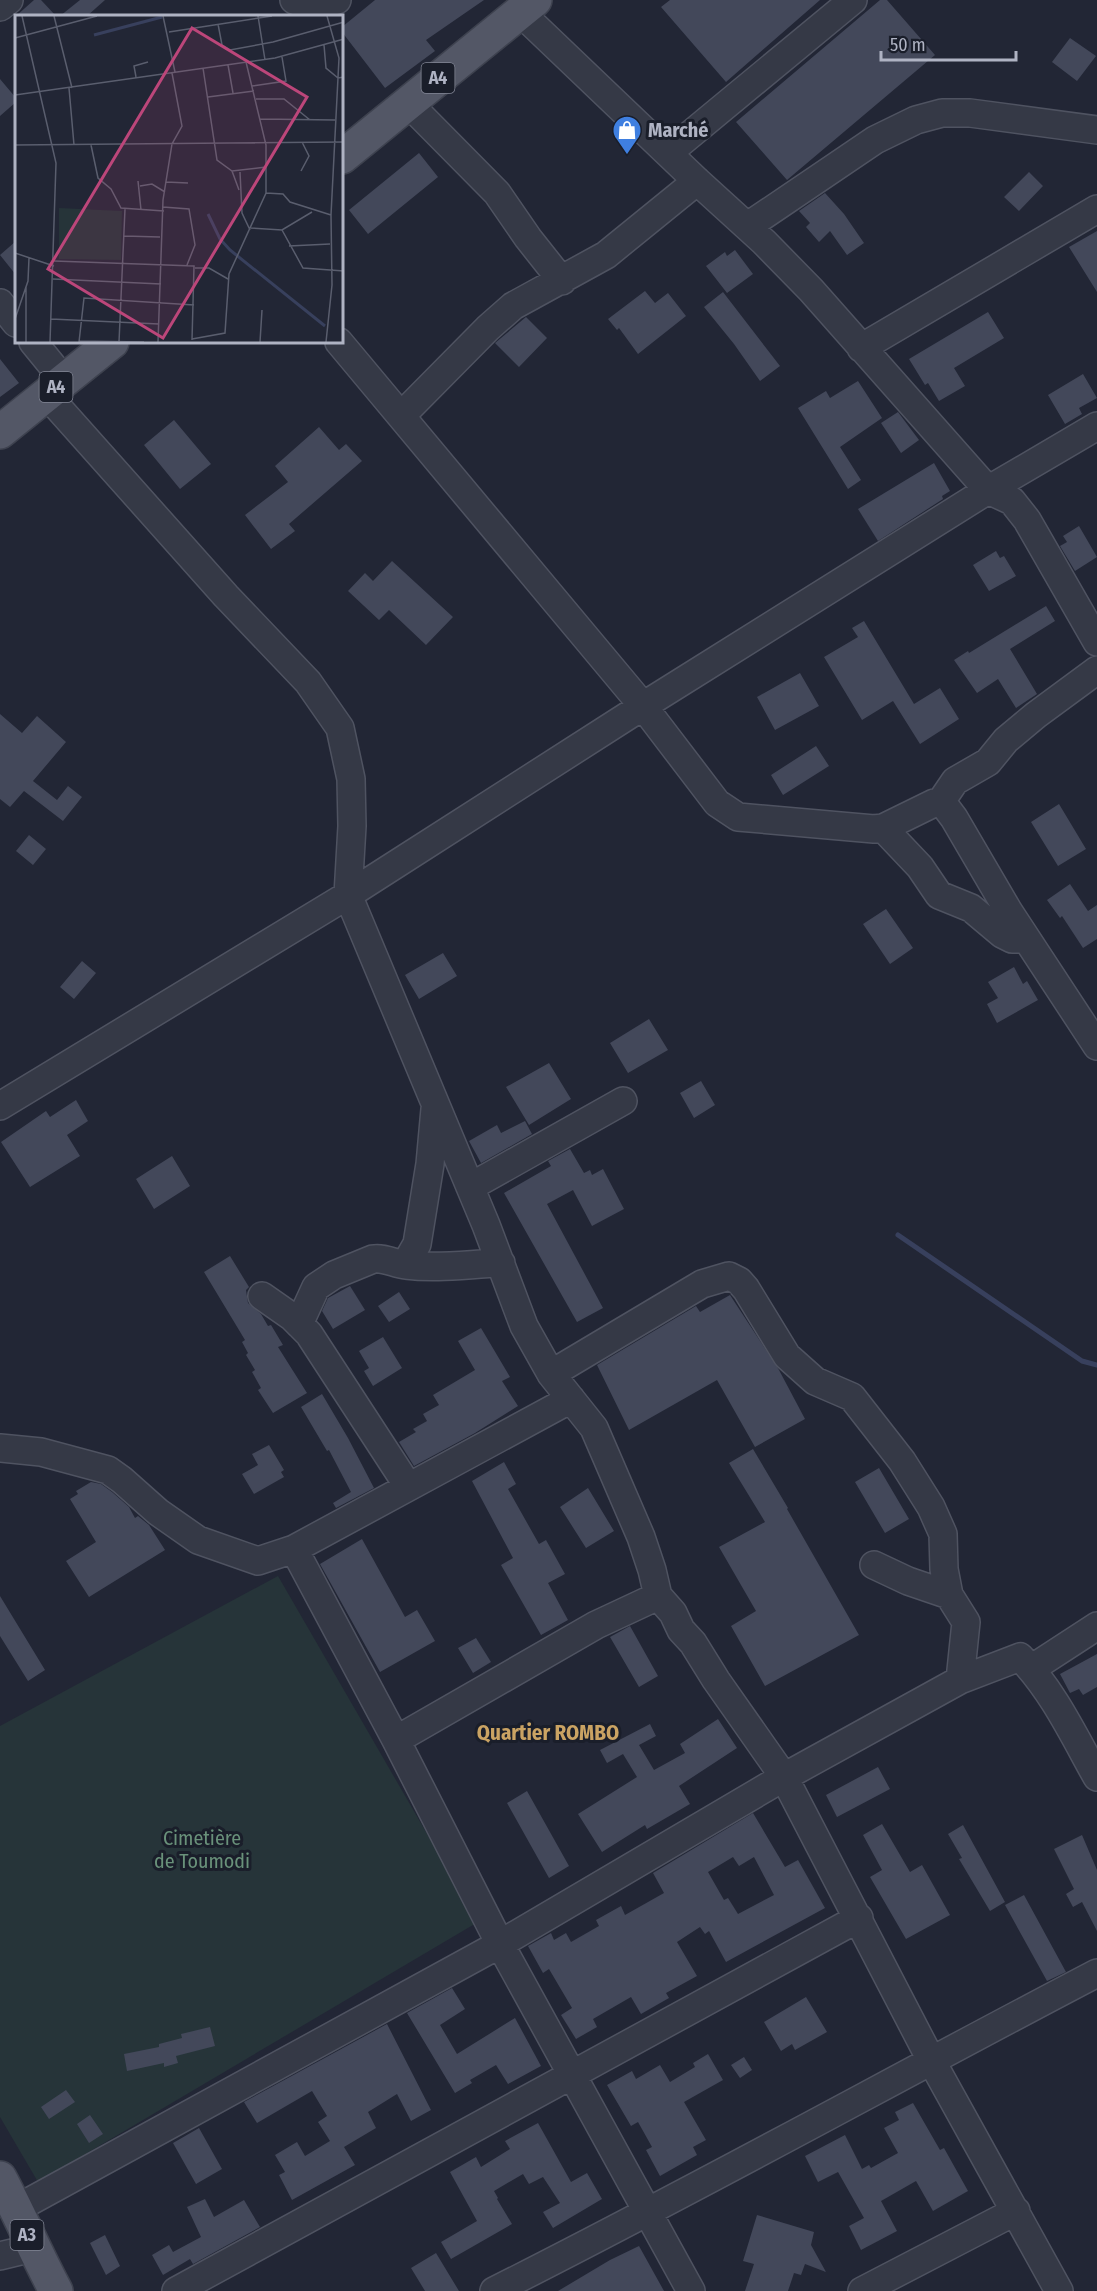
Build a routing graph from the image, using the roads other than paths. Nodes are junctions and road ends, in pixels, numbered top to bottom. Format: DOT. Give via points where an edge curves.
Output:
graph roads {
  1 [pos="9,0"];
  2 [pos="294,0"];
  3 [pos="338,0"];
  4 [pos="853,0"];
  5 [pos="527,6"];
  6 [pos="0,7"];
  7 [pos="408,103"];
  8 [pos="1097,130"];
  9 [pos="668,153"];
  10 [pos="344,155"];
  11 [pos="697,181"];
  12 [pos="1097,209"];
  13 [pos="748,226"];
  14 [pos="562,281"];
  15 [pos="0,303"];
  16 [pos="15,321"];
  17 [pos="34,344"];
  18 [pos="109,344"];
  19 [pos="341,344"];
  20 [pos="861,348"];
  21 [pos="55,387"];
  22 [pos="401,416"];
  23 [pos="1097,426"];
  24 [pos="0,432"];
  25 [pos="988,490"];
  26 [pos="1097,642"];
  27 [pos="1097,670"];
  28 [pos="643,706"];
  29 [pos="940,803"];
  30 [pos="883,828"];
  31 [pos="348,895"];
  32 [pos="1026,939"];
  33 [pos="1097,1046"];
  34 [pos="623,1101"];
  35 [pos="0,1106"];
  36 [pos="435,1106"];
  37 [pos="470,1186"];
  38 [pos="501,1263"];
  39 [pos="405,1265"];
  40 [pos="262,1296"];
  41 [pos="299,1324"];
  42 [pos="551,1374"];
  43 [pos="571,1399"];
  44 [pos="0,1448"];
  45 [pos="408,1486"];
  46 [pos="294,1549"];
  47 [pos="874,1565"];
  48 [pos="949,1595"];
  49 [pos="658,1596"];
  50 [pos="1097,1626"];
  51 [pos="1031,1669"];
  52 [pos="960,1680"];
  53 [pos="396,1740"];
  54 [pos="784,1777"];
  55 [pos="1097,1777"];
  56 [pos="859,1918"];
  57 [pos="500,1944"];
  58 [pos="1097,1973"];
  59 [pos="931,2060"];
  60 [pos="571,2074"];
  61 [pos="0,2178"];
  62 [pos="16,2209"];
  63 [pos="1016,2211"];
  64 [pos="648,2213"];
  65 [pos="33,2248"];
  66 [pos="0,2256"];
  67 [pos="56,2291"];
  68 [pos="176,2291"];
  69 [pos="494,2291"];
  70 [pos="691,2291"];
  71 [pos="862,2291"];
  72 [pos="1059,2291"];
  1 -- 6 [label="street"];
  2 -- 3 [label="street" via="321,4"];
  4 -- 9 [label="street"];
  5 -- 7 [label="main road, A4"];
  5 -- 9 [label="street"];
  7 -- 10 [label="main road, A4"];
  7 -- 14 [label="street" via="497,193"];
  8 -- 13 [label="street" via="970,113 924,117 875,140"];
  9 -- 11 [label="street"];
  11 -- 13 [label="street"];
  11 -- 14 [label="street" via="606,255"];
  12 -- 20 [label="street"];
  13 -- 20 [label="street"];
  14 -- 22 [label="street" via="529,297 488,328"];
  15 -- 16 [label="street"];
  17 -- 21 [label="street"];
  18 -- 21 [label="main road, A4"];
  19 -- 22 [label="street"];
  20 -- 25 [label="street"];
  21 -- 24 [label="main road, A4"];
  21 -- 31 [label="street" via="226,596 308,682 340,728 351,779"];
  22 -- 28 [label="street"];
  23 -- 25 [label="street"];
  25 -- 26 [label="street" via="1012,501 1027,520"];
  25 -- 28 [label="street"];
  27 -- 29 [label="street" via="1006,740 988,762 955,781"];
  28 -- 30 [label="street" via="717,803 730,813 738,817"];
  28 -- 31 [label="street"];
  29 -- 30 [label="street"];
  29 -- 32 [label="street" via="954,818"];
  30 -- 32 [label="street" via="920,867 939,895 971,908 1002,934"];
  31 -- 35 [label="street"];
  31 -- 36 [label="street"];
  32 -- 33 [label="street"];
  34 -- 37 [label="street"];
  36 -- 37 [label="street"];
  36 -- 39 [label="street" via="417,1244"];
  37 -- 38 [label="street"];
  38 -- 39 [label="street"];
  38 -- 42 [label="street" via="524,1326"];
  39 -- 41 [label="street" via="378,1258 328,1278 311,1294"];
  40 -- 41 [label="street"];
  41 -- 45 [label="street"];
  42 -- 43 [label="street"];
  42 -- 48 [label="street" via="702,1284 729,1276 739,1281 787,1356 815,1380 852,1397 902,1461 943,1534"];
  43 -- 45 [label="street"];
  43 -- 49 [label="street" via="594,1428 640,1537"];
  44 -- 46 [label="street" via="41,1452 108,1470 198,1540 258,1561"];
  45 -- 46 [label="street"];
  46 -- 53 [label="street"];
  47 -- 48 [label="street"];
  48 -- 52 [label="street" via="966,1623"];
  49 -- 53 [label="street" via="596,1625"];
  49 -- 54 [label="street"];
  50 -- 51 [label="street"];
  51 -- 52 [label="street" via="1020,1657"];
  51 -- 55 [label="street"];
  52 -- 54 [label="street"];
  53 -- 57 [label="street"];
  54 -- 56 [label="street"];
  54 -- 57 [label="street"];
  56 -- 59 [label="street"];
  56 -- 60 [label="street"];
  57 -- 60 [label="street"];
  57 -- 62 [label="street"];
  58 -- 59 [label="street"];
  59 -- 63 [label="street"];
  59 -- 64 [label="street"];
  60 -- 64 [label="street"];
  60 -- 68 [label="street"];
  61 -- 62 [label="main road, A3"];
  62 -- 65 [label="main road, A3"];
  63 -- 71 [label="street"];
  63 -- 72 [label="street"];
  64 -- 69 [label="street"];
  64 -- 70 [label="street"];
  65 -- 66 [label="street"];
  65 -- 67 [label="main road, A3"];
}
